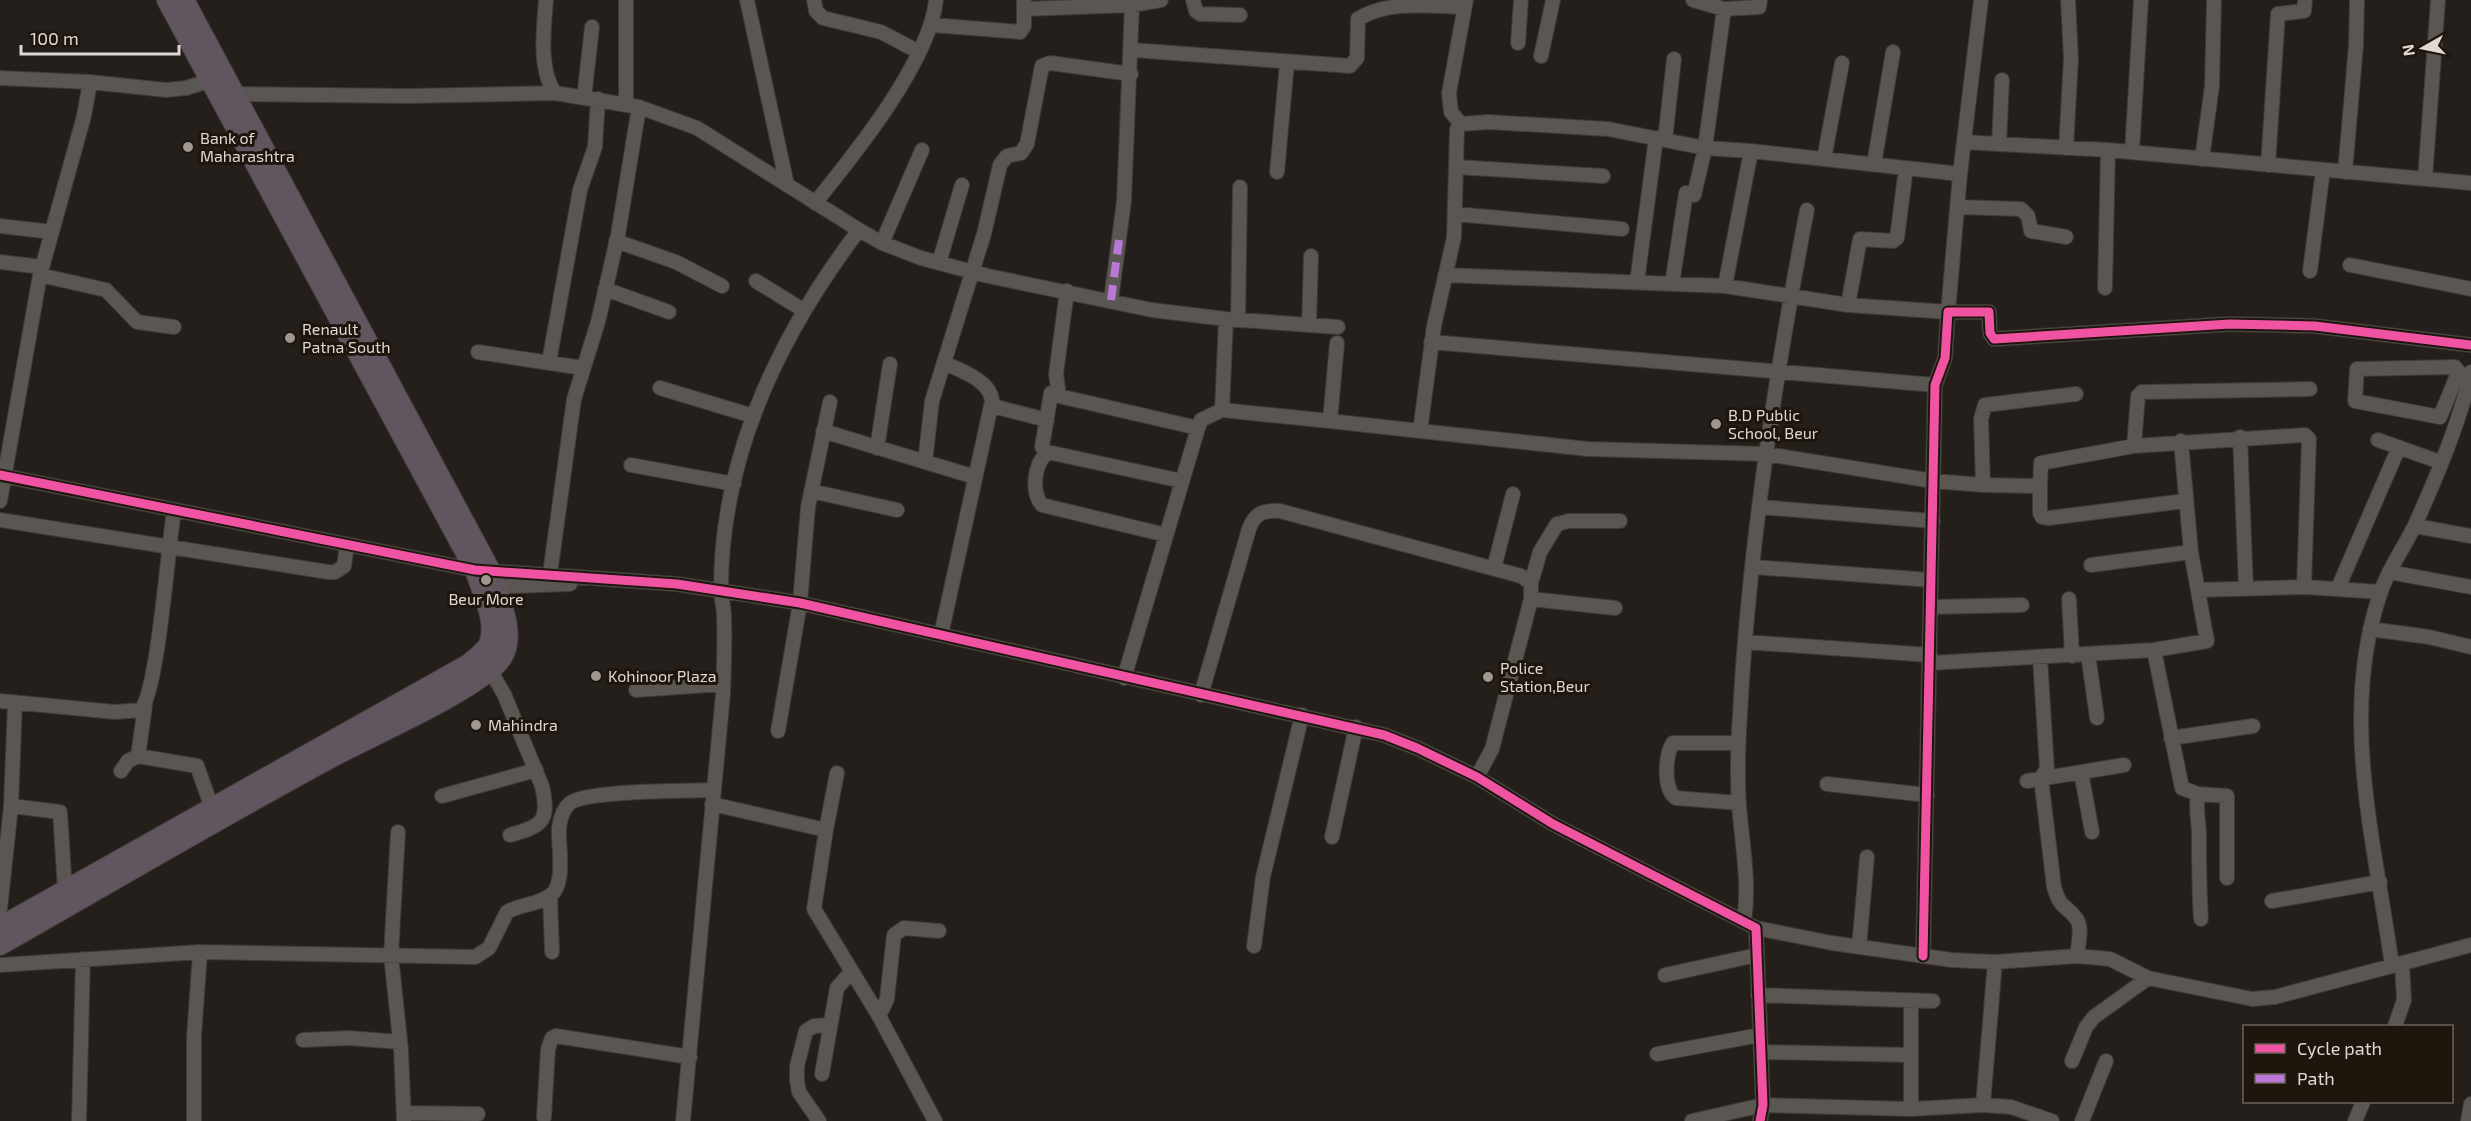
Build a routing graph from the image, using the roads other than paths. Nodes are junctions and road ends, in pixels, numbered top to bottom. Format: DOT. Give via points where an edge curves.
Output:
graph roads {
  1 [pos="167,0"];
  2 [pos="184,0"];
  3 [pos="546,0"];
  4 [pos="626,0"];
  5 [pos="747,0"];
  6 [pos="814,0"];
  7 [pos="936,0"];
  8 [pos="1161,0"];
  9 [pos="1193,0"];
  10 [pos="1521,0"];
  11 [pos="1553,0"];
  12 [pos="1693,0"];
  13 [pos="1760,0"];
  14 [pos="1981,0"];
  15 [pos="2068,0"];
  16 [pos="2141,0"];
  17 [pos="2214,0"];
  18 [pos="2305,0"];
  19 [pos="2357,0"];
  20 [pos="2438,0"];
  21 [pos="1465,3"];
  22 [pos="1024,5"];
  23 [pos="1132,5"];
  24 [pos="1724,9"];
  25 [pos="1240,15"];
  26 [pos="932,26"];
  27 [pos="592,27"];
  28 [pos="1518,43"];
  29 [pos="1132,50"];
  30 [pos="919,52"];
  31 [pos="1893,52"];
  32 [pos="1541,56"];
  33 [pos="1674,59"];
  34 [pos="1287,63"];
  35 [pos="1842,63"];
  36 [pos="1131,74"];
  37 [pos="0,78"];
  38 [pos="218,78"];
  39 [pos="2002,80"];
  40 [pos="90,82"];
  41 [pos="555,93"];
  42 [pos="235,94"];
  43 [pos="591,99"];
  44 [pos="633,105"];
  45 [pos="1461,124"];
  46 [pos="1660,139"];
  47 [pos="1964,142"];
  48 [pos="1999,144"];
  49 [pos="1705,148"];
  50 [pos="2066,148"];
  51 [pos="922,150"];
  52 [pos="2108,150"];
  53 [pos="1751,151"];
  54 [pos="2132,152"];
  55 [pos="1824,159"];
  56 [pos="2202,159"];
  57 [pos="1874,164"];
  58 [pos="2268,165"];
  59 [pos="1456,166"];
  60 [pos="1906,168"];
  61 [pos="2323,170"];
  62 [pos="1277,172"];
  63 [pos="2345,172"];
  64 [pos="1960,174"];
  65 [pos="1603,176"];
  66 [pos="2425,178"];
  67 [pos="2471,183"];
  68 [pos="787,185"];
  69 [pos="962,185"];
  70 [pos="1240,187"];
  71 [pos="815,203"];
  72 [pos="1958,207"];
  73 [pos="1807,210"];
  74 [pos="1455,214"];
  75 [pos="0,226"];
  76 [pos="1622,229"];
  77 [pos="859,230"];
  78 [pos="52,232"];
  79 [pos="2066,237"];
  80 [pos="616,241"];
  81 [pos="882,243"];
  82 [pos="1311,256"];
  83 [pos="0,262"];
  84 [pos="939,263"];
  85 [pos="2350,265"];
  86 [pos="41,271"];
  87 [pos="2310,271"];
  88 [pos="972,272"];
  89 [pos="1446,275"];
  90 [pos="756,281"];
  91 [pos="1637,282"];
  92 [pos="1672,284"];
  93 [pos="722,286"];
  94 [pos="1725,286"];
  95 [pos="2105,288"];
  96 [pos="605,289"];
  97 [pos="2471,289"];
  98 [pos="1067,291"];
  99 [pos="1790,297"];
  100 [pos="1111,300"];
  101 [pos="1848,305"];
  102 [pos="803,310"];
  103 [pos="669,312"];
  104 [pos="1948,312"];
  105 [pos="1232,320"];
  106 [pos="1309,325"];
  107 [pos="174,327"];
  108 [pos="1338,327"];
  109 [pos="1431,342"];
  110 [pos="1337,343"];
  111 [pos="2471,345"];
  112 [pos="478,352"];
  113 [pos="549,362"];
  114 [pos="944,363"];
  115 [pos="890,364"];
  116 [pos="583,368"];
  117 [pos="1777,370"];
  118 [pos="377,374"];
  119 [pos="2465,377"];
  120 [pos="1935,385"];
  121 [pos="660,388"];
  122 [pos="2310,389"];
  123 [pos="1051,393"];
  124 [pos="2076,394"];
  125 [pos="830,402"];
  126 [pos="992,406"];
  127 [pos="1222,410"];
  128 [pos="753,416"];
  129 [pos="1047,420"];
  130 [pos="1330,421"];
  131 [pos="2464,424"];
  132 [pos="1198,428"];
  133 [pos="823,431"];
  134 [pos="1420,431"];
  135 [pos="2240,437"];
  136 [pos="2378,440"];
  137 [pos="2181,441"];
  138 [pos="2134,446"];
  139 [pos="1042,447"];
  140 [pos="2398,447"];
  141 [pos="877,448"];
  142 [pos="1766,454"];
  143 [pos="925,462"];
  144 [pos="2440,462"];
  145 [pos="631,465"];
  146 [pos="2,476"];
  147 [pos="975,477"];
  148 [pos="1182,481"];
  149 [pos="1933,481"];
  150 [pos="734,484"];
  151 [pos="1983,485"];
  152 [pos="2040,486"];
  153 [pos="811,491"];
  154 [pos="1513,494"];
  155 [pos="0,501"];
  156 [pos="2185,501"];
  157 [pos="1760,507"];
  158 [pos="897,510"];
  159 [pos="174,511"];
  160 [pos="0,520"];
  161 [pos="1620,521"];
  162 [pos="1933,521"];
  163 [pos="2415,526"];
  164 [pos="1166,535"];
  165 [pos="2471,536"];
  166 [pos="347,545"];
  167 [pos="168,546"];
  168 [pos="2191,552"];
  169 [pos="2091,565"];
  170 [pos="1754,567"];
  171 [pos="1494,568"];
  172 [pos="2389,572"];
  173 [pos="550,574"];
  174 [pos="486,579"];
  175 [pos="1931,580"];
  176 [pos="1531,583"];
  177 [pos="2304,587"];
  178 [pos="2471,587"];
  179 [pos="2246,588"];
  180 [pos="2338,588"];
  181 [pos="2198,590"];
  182 [pos="2381,592"];
  183 [pos="721,593"];
  184 [pos="1531,599"];
  185 [pos="2069,599"];
  186 [pos="2022,605"];
  187 [pos="799,606"];
  188 [pos="1931,607"];
  189 [pos="1615,608"];
  190 [pos="2370,629"];
  191 [pos="941,635"];
  192 [pos="1745,642"];
  193 [pos="2471,647"];
  194 [pos="2154,650"];
  195 [pos="2088,654"];
  196 [pos="2072,656"];
  197 [pos="2040,658"];
  198 [pos="1930,659"];
  199 [pos="490,670"];
  200 [pos="1124,678"];
  201 [pos="723,684"];
  202 [pos="636,690"];
  203 [pos="1201,695"];
  204 [pos="0,701"];
  205 [pos="15,702"];
  206 [pos="145,706"];
  207 [pos="1302,715"];
  208 [pos="2097,718"];
  209 [pos="2253,726"];
  210 [pos="1356,727"];
  211 [pos="778,730"];
  212 [pos="2171,738"];
  213 [pos="1738,743"];
  214 [pos="138,756"];
  215 [pos="2124,765"];
  216 [pos="536,770"];
  217 [pos="121,771"];
  218 [pos="2081,772"];
  219 [pos="837,773"];
  220 [pos="1477,777"];
  221 [pos="2041,778"];
  222 [pos="2026,781"];
  223 [pos="1827,784"];
  224 [pos="2198,794"];
  225 [pos="1927,795"];
  226 [pos="442,796"];
  227 [pos="712,797"];
  228 [pos="1739,803"];
  229 [pos="10,806"];
  230 [pos="217,813"];
  231 [pos="826,830"];
  232 [pos="398,832"];
  233 [pos="2092,832"];
  234 [pos="510,836"];
  235 [pos="1332,837"];
  236 [pos="1867,856"];
  237 [pos="2227,878"];
  238 [pos="2380,882"];
  239 [pos="65,891"];
  240 [pos="550,896"];
  241 [pos="2272,902"];
  242 [pos="0,909"];
  243 [pos="2201,920"];
  244 [pos="1750,925"];
  245 [pos="0,927"];
  246 [pos="939,931"];
  247 [pos="0,945"];
  248 [pos="2471,945"];
  249 [pos="1254,946"];
  250 [pos="1859,947"];
  251 [pos="200,952"];
  252 [pos="552,952"];
  253 [pos="391,955"];
  254 [pos="1757,955"];
  255 [pos="1923,956"];
  256 [pos="2077,956"];
  257 [pos="83,959"];
  258 [pos="1995,962"];
  259 [pos="2397,964"];
  260 [pos="0,965"];
  261 [pos="852,972"];
  262 [pos="1665,975"];
  263 [pos="2148,978"];
  264 [pos="1758,995"];
  265 [pos="1911,1001"];
  266 [pos="1933,1001"];
  267 [pos="879,1016"];
  268 [pos="830,1025"];
  269 [pos="2395,1025"];
  270 [pos="1760,1035"];
  271 [pos="303,1040"];
  272 [pos="400,1042"];
  273 [pos="1761,1052"];
  274 [pos="1657,1054"];
  275 [pos="1911,1055"];
  276 [pos="690,1057"];
  277 [pos="2106,1060"];
  278 [pos="2072,1061"];
  279 [pos="822,1074"];
  280 [pos="2362,1103"];
  281 [pos="2471,1104"];
  282 [pos="1763,1105"];
  283 [pos="1983,1105"];
  284 [pos="1911,1109"];
  285 [pos="478,1114"];
  286 [pos="404,1117"];
  287 [pos="544,1117"];
  288 [pos="79,1121"];
  289 [pos="194,1121"];
  290 [pos="682,1121"];
  291 [pos="819,1121"];
  292 [pos="935,1121"];
  293 [pos="1692,1121"];
  294 [pos="1760,1121"];
  295 [pos="2052,1121"];
  296 [pos="2082,1121"];
  297 [pos="2355,1121"];
  298 [pos="2468,1121"];
  1 -- 38 [label="highway"];
  2 -- 38 [label="highway"];
  3 -- 41 [label="street" via="546,66"];
  4 -- 44 [label="street"];
  5 -- 68 [label="street"];
  6 -- 30 [label="street" via="816,11 824,18 881,32"];
  7 -- 26 [label="street"];
  8 -- 23 [label="street"];
  9 -- 25 [label="street" via="1200,14"];
  10 -- 28 [label="street"];
  11 -- 32 [label="street"];
  12 -- 24 [label="street"];
  13 -- 24 [label="street" via="1759,7"];
  14 -- 47 [label="street"];
  15 -- 50 [label="street" via="2072,58"];
  16 -- 54 [label="street"];
  17 -- 56 [label="street" via="2211,86"];
  18 -- 58 [label="street" via="2304,11 2278,14"];
  19 -- 63 [label="street"];
  20 -- 66 [label="street"];
  21 -- 34 [label="street" via="1399,5 1358,19 1355,63 1337,67"];
  21 -- 45 [label="street" via="1449,93 1451,112"];
  22 -- 23 [label="street"];
  22 -- 26 [label="street" via="1024,26 1020,32"];
  23 -- 29 [label="street"];
  24 -- 49 [label="street"];
  26 -- 30 [label="street"];
  27 -- 43 [label="street"];
  29 -- 34 [label="street"];
  29 -- 36 [label="street"];
  30 -- 71 [label="street" via="865,139"];
  31 -- 57 [label="street"];
  33 -- 46 [label="street"];
  34 -- 62 [label="street"];
  35 -- 55 [label="street"];
  36 -- 88 [label="street" via="1050,63 1042,66 1027,144 1021,153 1007,156 1000,165"];
  36 -- 100 [label="street" via="1124,201"];
  37 -- 40 [label="street"];
  38 -- 40 [label="street" via="166,90"];
  38 -- 42 [label="highway"];
  38 -- 118 [label="highway"];
  39 -- 48 [label="street"];
  40 -- 78 [label="street"];
  41 -- 42 [label="street"];
  41 -- 43 [label="street"];
  42 -- 118 [label="highway"];
  43 -- 44 [label="street"];
  43 -- 113 [label="street" via="595,147 580,189"];
  44 -- 68 [label="street" via="696,128"];
  44 -- 80 [label="street"];
  45 -- 46 [label="street" via="1608,129"];
  45 -- 59 [label="street" via="1457,129"];
  46 -- 49 [label="street"];
  46 -- 91 [label="street"];
  47 -- 48 [label="street"];
  47 -- 64 [label="street"];
  48 -- 50 [label="street"];
  49 -- 53 [label="street"];
  49 -- 92 [label="street" via="1690,194"];
  50 -- 52 [label="street"];
  51 -- 81 [label="street"];
  52 -- 54 [label="street"];
  52 -- 95 [label="street"];
  53 -- 55 [label="street"];
  53 -- 94 [label="street"];
  54 -- 56 [label="street"];
  55 -- 57 [label="street"];
  56 -- 58 [label="street"];
  57 -- 60 [label="street"];
  58 -- 61 [label="street"];
  59 -- 65 [label="street"];
  59 -- 74 [label="street"];
  60 -- 64 [label="street"];
  60 -- 101 [label="street" via="1897,238 1860,239"];
  61 -- 63 [label="street"];
  61 -- 87 [label="street"];
  63 -- 66 [label="street"];
  64 -- 72 [label="street"];
  66 -- 67 [label="street"];
  68 -- 71 [label="street"];
  69 -- 84 [label="street"];
  70 -- 105 [label="street"];
  71 -- 77 [label="street"];
  72 -- 79 [label="street" via="2021,209 2028,216 2031,231"];
  72 -- 104 [label="street"];
  73 -- 99 [label="street"];
  74 -- 76 [label="street"];
  74 -- 89 [label="street"];
  75 -- 78 [label="street"];
  77 -- 81 [label="street"];
  77 -- 102 [label="street"];
  78 -- 86 [label="street"];
  80 -- 93 [label="street" via="669,259"];
  80 -- 96 [label="street"];
  81 -- 84 [label="street"];
  82 -- 106 [label="street"];
  83 -- 86 [label="street"];
  84 -- 88 [label="street"];
  85 -- 97 [label="street"];
  86 -- 107 [label="street" via="106,290 137,322"];
  86 -- 146 [label="street"];
  88 -- 98 [label="street"];
  88 -- 114 [label="street"];
  89 -- 91 [label="street"];
  89 -- 109 [label="street"];
  90 -- 102 [label="street"];
  91 -- 92 [label="street"];
  92 -- 94 [label="street"];
  94 -- 99 [label="street"];
  96 -- 103 [label="street"];
  96 -- 116 [label="street"];
  98 -- 100 [label="street"];
  98 -- 132 [label="street" via="1056,374 1059,396"];
  99 -- 101 [label="street"];
  99 -- 117 [label="street"];
  100 -- 105 [label="street" via="1152,310"];
  101 -- 104 [label="street"];
  102 -- 128 [label="street" via="772,368"];
  104 -- 111 [label="street" via="1989,312 1994,339 2230,324 2315,326"];
  104 -- 120 [label="street" via="1945,358"];
  105 -- 106 [label="street"];
  105 -- 127 [label="street"];
  106 -- 108 [label="street"];
  109 -- 117 [label="street"];
  109 -- 134 [label="street"];
  110 -- 130 [label="street"];
  112 -- 113 [label="street"];
  113 -- 116 [label="street"];
  114 -- 126 [label="street" via="985,386 992,394"];
  114 -- 143 [label="street" via="930,413"];
  115 -- 141 [label="street"];
  116 -- 173 [label="street" via="574,399"];
  117 -- 120 [label="street"];
  117 -- 142 [label="street"];
  118 -- 174 [label="highway"];
  119 -- 119 [label="street" via="2440,417 2355,401 2357,369 2454,367"];
  119 -- 131 [label="street"];
  120 -- 149 [label="street"];
  121 -- 128 [label="street"];
  122 -- 138 [label="street" via="2142,392 2138,396"];
  123 -- 129 [label="street"];
  124 -- 151 [label="street" via="1985,405 1981,419"];
  125 -- 133 [label="street"];
  126 -- 129 [label="street"];
  126 -- 147 [label="street"];
  127 -- 130 [label="street"];
  127 -- 132 [label="street" via="1207,416"];
  128 -- 150 [label="street"];
  129 -- 139 [label="street"];
  130 -- 134 [label="street"];
  131 -- 144 [label="street"];
  132 -- 148 [label="street"];
  133 -- 141 [label="street"];
  133 -- 153 [label="street"];
  134 -- 142 [label="street" via="1588,449"];
  135 -- 137 [label="street"];
  135 -- 177 [label="street" via="2305,435 2309,439"];
  135 -- 179 [label="street"];
  136 -- 140 [label="street"];
  137 -- 138 [label="street"];
  137 -- 156 [label="street"];
  138 -- 152 [label="street" via="2041,463"];
  140 -- 144 [label="street"];
  140 -- 180 [label="street"];
  141 -- 143 [label="street"];
  142 -- 149 [label="street"];
  142 -- 157 [label="street"];
  143 -- 147 [label="street"];
  144 -- 163 [label="street"];
  145 -- 150 [label="street"];
  146 -- 155 [label="street"];
  146 -- 159 [label="street"];
  147 -- 191 [label="street"];
  148 -- 164 [label="street"];
  148 -- 164 [label="street" via="1052,453 1040,461 1036,494 1042,505"];
  149 -- 151 [label="street"];
  149 -- 162 [label="street"];
  150 -- 183 [label="street"];
  151 -- 152 [label="street"];
  152 -- 156 [label="street" via="2040,513 2049,518"];
  153 -- 158 [label="street"];
  153 -- 187 [label="street"];
  154 -- 171 [label="street"];
  156 -- 168 [label="street"];
  157 -- 162 [label="street"];
  157 -- 170 [label="street"];
  159 -- 166 [label="street"];
  159 -- 167 [label="street"];
  160 -- 167 [label="street"];
  161 -- 176 [label="street" via="1557,524 1540,552"];
  162 -- 175 [label="street"];
  163 -- 165 [label="street"];
  163 -- 172 [label="street"];
  164 -- 200 [label="street"];
  166 -- 167 [label="street" via="344,566 335,572"];
  166 -- 174 [label="street"];
  167 -- 206 [label="street"];
  168 -- 169 [label="street"];
  168 -- 181 [label="street"];
  170 -- 175 [label="street"];
  170 -- 192 [label="street"];
  171 -- 176 [label="street"];
  171 -- 203 [label="street" via="1280,511 1263,511 1256,515 1249,530"];
  172 -- 178 [label="street"];
  172 -- 182 [label="street"];
  173 -- 174 [label="street"];
  173 -- 183 [label="street"];
  174 -- 183 [label="street"];
  174 -- 199 [label="highway" via="505,619 507,640 502,658"];
  174 -- 230 [label="highway" via="491,629 489,644 481,654"];
  175 -- 188 [label="street"];
  176 -- 184 [label="street"];
  177 -- 179 [label="street"];
  177 -- 180 [label="street"];
  179 -- 181 [label="street"];
  180 -- 182 [label="street"];
  181 -- 194 [label="street" via="2207,641"];
  182 -- 190 [label="street"];
  183 -- 187 [label="street"];
  183 -- 201 [label="street"];
  184 -- 189 [label="street"];
  184 -- 220 [label="street" via="1492,749"];
  185 -- 196 [label="street"];
  186 -- 188 [label="street"];
  187 -- 191 [label="street" via="871,625 895,625"];
  187 -- 211 [label="street"];
  188 -- 198 [label="street"];
  190 -- 193 [label="street"];
  190 -- 238 [label="street" via="2361,685 2362,769"];
  191 -- 200 [label="street"];
  192 -- 198 [label="street"];
  192 -- 213 [label="street"];
  194 -- 195 [label="street"];
  194 -- 212 [label="street"];
  195 -- 196 [label="street"];
  195 -- 208 [label="street"];
  196 -- 197 [label="street"];
  197 -- 198 [label="street"];
  197 -- 221 [label="street" via="2047,769"];
  198 -- 225 [label="street"];
  199 -- 216 [label="street"];
  199 -- 230 [label="highway" via="462,689"];
  200 -- 203 [label="street"];
  201 -- 202 [label="street"];
  201 -- 227 [label="street"];
  203 -- 207 [label="street"];
  204 -- 205 [label="street"];
  205 -- 206 [label="street" via="115,712 136,711"];
  205 -- 229 [label="street"];
  206 -- 214 [label="street"];
  207 -- 210 [label="street"];
  207 -- 249 [label="street" via="1263,877"];
  209 -- 212 [label="street"];
  210 -- 220 [label="street" via="1417,747"];
  210 -- 235 [label="street"];
  212 -- 224 [label="street" via="2182,788"];
  213 -- 228 [label="street"];
  213 -- 228 [label="street" via="1673,743 1668,756 1671,795"];
  214 -- 217 [label="street"];
  214 -- 230 [label="street" via="197,766"];
  215 -- 218 [label="street"];
  216 -- 226 [label="street"];
  216 -- 234 [label="street" via="545,799 543,819 533,829"];
  218 -- 221 [label="street"];
  218 -- 233 [label="street"];
  219 -- 231 [label="street"];
  220 -- 244 [label="street" via="1553,824"];
  221 -- 222 [label="street"];
  221 -- 256 [label="street" via="2054,887 2059,904 2079,924"];
  223 -- 225 [label="street"];
  224 -- 237 [label="street" via="2227,796"];
  224 -- 243 [label="street"];
  225 -- 255 [label="street"];
  227 -- 231 [label="street"];
  227 -- 240 [label="street" via="592,796 571,802 561,818 557,884"];
  227 -- 276 [label="street"];
  228 -- 244 [label="street"];
  229 -- 239 [label="street" via="60,812"];
  229 -- 242 [label="street"];
  230 -- 239 [label="highway"];
  230 -- 247 [label="highway"];
  231 -- 261 [label="street" via="814,909"];
  232 -- 253 [label="street"];
  236 -- 250 [label="street"];
  238 -- 241 [label="street"];
  238 -- 259 [label="street"];
  239 -- 245 [label="highway"];
  240 -- 252 [label="street"];
  240 -- 253 [label="street" via="507,912 489,948 475,957"];
  244 -- 250 [label="street"];
  244 -- 254 [label="street"];
  246 -- 267 [label="street" via="904,928 894,935 887,999"];
  248 -- 259 [label="street"];
  250 -- 255 [label="street"];
  251 -- 253 [label="street"];
  251 -- 257 [label="street"];
  251 -- 289 [label="street"];
  253 -- 272 [label="street"];
  254 -- 262 [label="street"];
  254 -- 264 [label="street"];
  255 -- 258 [label="street"];
  256 -- 258 [label="street"];
  256 -- 263 [label="street" via="2110,959"];
  257 -- 260 [label="street"];
  257 -- 288 [label="street"];
  258 -- 283 [label="street"];
  259 -- 263 [label="street" via="2275,997 2252,999"];
  259 -- 269 [label="street" via="2404,1000"];
  261 -- 267 [label="street"];
  261 -- 268 [label="street" via="837,988"];
  263 -- 278 [label="street" via="2094,1017"];
  264 -- 265 [label="street"];
  264 -- 270 [label="street"];
  265 -- 266 [label="street"];
  265 -- 275 [label="street"];
  267 -- 292 [label="street"];
  268 -- 279 [label="street"];
  268 -- 291 [label="street" via="806,1031 796,1074 799,1092"];
  270 -- 273 [label="street"];
  270 -- 274 [label="street"];
  271 -- 272 [label="street"];
  272 -- 286 [label="street"];
  273 -- 275 [label="street"];
  273 -- 282 [label="street"];
  275 -- 284 [label="street"];
  276 -- 287 [label="street" via="556,1036 548,1049"];
  276 -- 290 [label="street"];
  277 -- 296 [label="street"];
  280 -- 297 [label="street"];
  281 -- 298 [label="street"];
  282 -- 284 [label="street"];
  282 -- 293 [label="street"];
  282 -- 294 [label="street"];
  283 -- 284 [label="street"];
  283 -- 295 [label="street" via="2011,1107"];
  285 -- 286 [label="street"];
}
